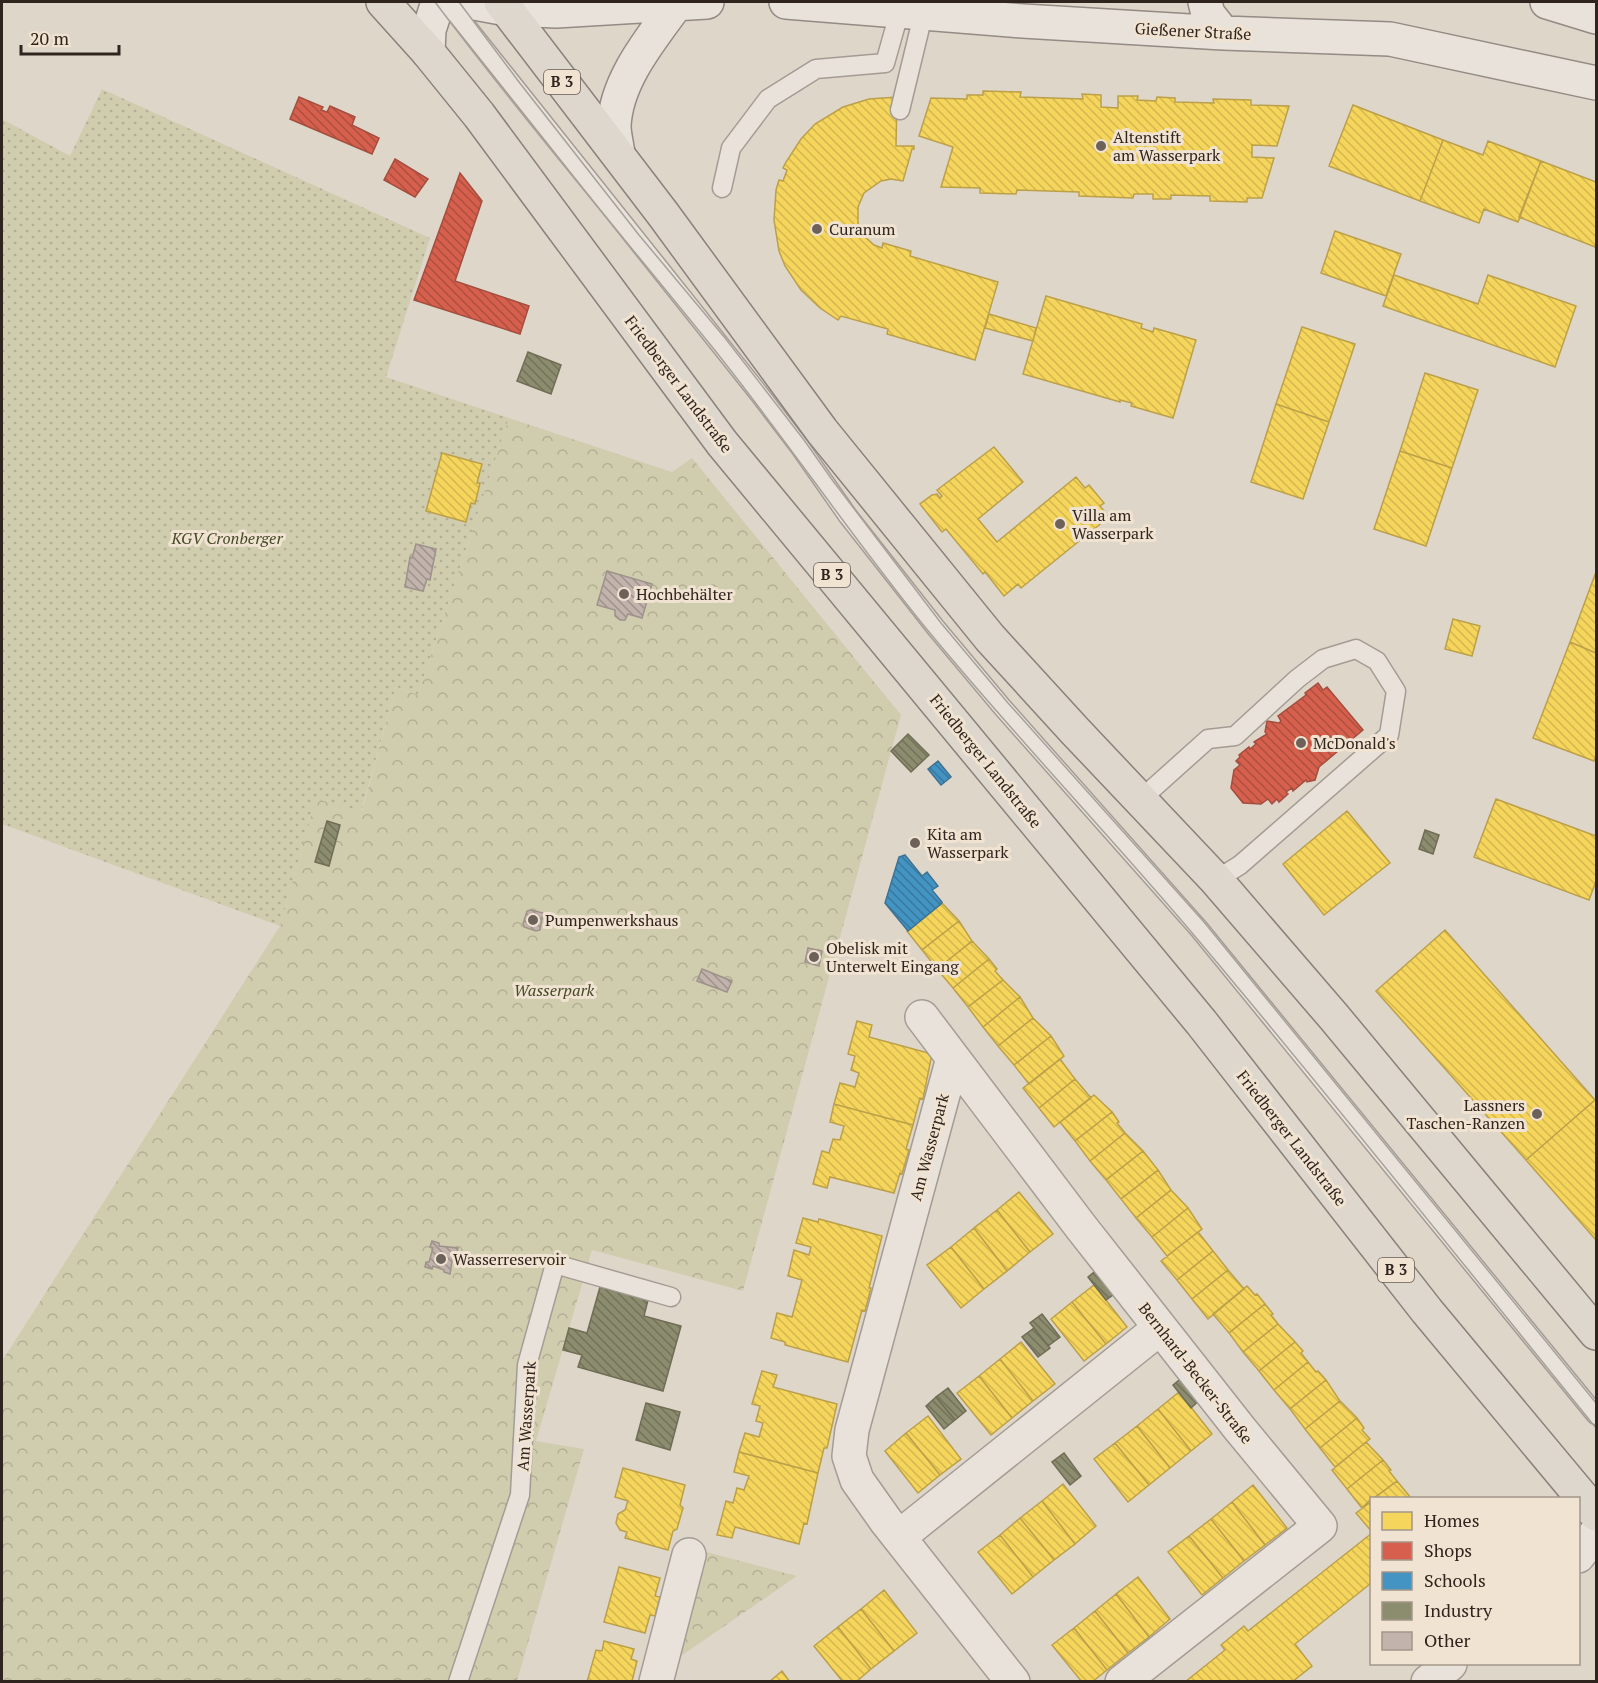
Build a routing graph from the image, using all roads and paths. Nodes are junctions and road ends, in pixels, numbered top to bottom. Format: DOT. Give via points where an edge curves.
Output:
graph roads {
  1 [pos="383,2"];
  2 [pos="438,2"];
  3 [pos="447,2"];
  4 [pos="469,2"];
  5 [pos="692,2"];
  6 [pos="786,2"];
  7 [pos="1052,2"];
  8 [pos="1205,2"];
  9 [pos="1547,2"];
  10 [pos="504,5"];
  11 [pos="912,10"];
  12 [pos="1596,17"];
  13 [pos="1023,21"];
  14 [pos="1223,33"];
  15 [pos="428,52"];
  16 [pos="1596,83"];
  17 [pos="900,110"];
  18 [pos="618,154"];
  19 [pos="722,188"];
  20 [pos="1140,800"];
  21 [pos="1216,880"];
  22 [pos="922,1017"];
  23 [pos="953,1058"];
  24 [pos="671,1297"];
  25 [pos="1160,1328"];
  26 [pos="1596,1333"];
  27 [pos="1596,1415"];
  28 [pos="1596,1514"];
  29 [pos="1596,1533"];
  30 [pos="899,1537"];
  31 [pos="1580,1553"];
  32 [pos="689,1556"];
  33 [pos="1449,1665"];
  34 [pos="458,1682"];
  35 [pos="656,1682"];
  36 [pos="1013,1682"];
  37 [pos="1122,1682"];
  38 [pos="1428,1682"];
  1 -- 15 [label="main road, Friedberger Landstraße / B 3"];
  2 -- 15 [label="street" via="429,30"];
  3 -- 27 [label="lane" via="760,395 929,620 1199,929"];
  4 -- 10 [label="street"];
  5 -- 10 [label="street" via="556,11"];
  5 -- 18 [label="street" via="652,38 627,79 614,126"];
  6 -- 11 [label="street, Gießener Straße"];
  7 -- 13 [label="street"];
  8 -- 14 [label="street" via="1208,14"];
  9 -- 12 [label="street"];
  10 -- 18 [label="main road, B 3"];
  11 -- 13 [label="street, Gießener Straße"];
  11 -- 17 [label="lane"];
  11 -- 19 [label="lane" via="885,63 816,69 768,99 731,148"];
  13 -- 14 [label="street, Gießener Straße"];
  14 -- 16 [label="street, Gießener Straße" via="1390,39"];
  15 -- 28 [label="main road, Friedberger Landstraße / B 3" via="722,442 1201,1022 1427,1311"];
  18 -- 20 [label="main road, B 3" via="822,431 990,638"];
  20 -- 21 [label="main road, B 3"];
  20 -- 21 [label="lane" via="1208,739 1235,736 1323,659 1356,649 1377,661 1396,691 1389,735 1239,865"];
  21 -- 26 [label="main road, B 3"];
  22 -- 23 [label="street, Bernhard-Becker-Straße"];
  23 -- 25 [label="street, Bernhard-Becker-Straße"];
  23 -- 30 [label="street, Am Wasserpark" via="852,1430 849,1456 857,1480"];
  24 -- 34 [label="lane, Am Wasserpark" via="555,1264 527,1365 520,1495"];
  25 -- 30 [label="street"];
  25 -- 37 [label="street, Bernhard-Becker-Straße" via="1320,1526"];
  29 -- 31 [label="street"];
  30 -- 36 [label="street, Am Wasserpark"];
  32 -- 35 [label="street"];
  33 -- 38 [label="street"];
}
